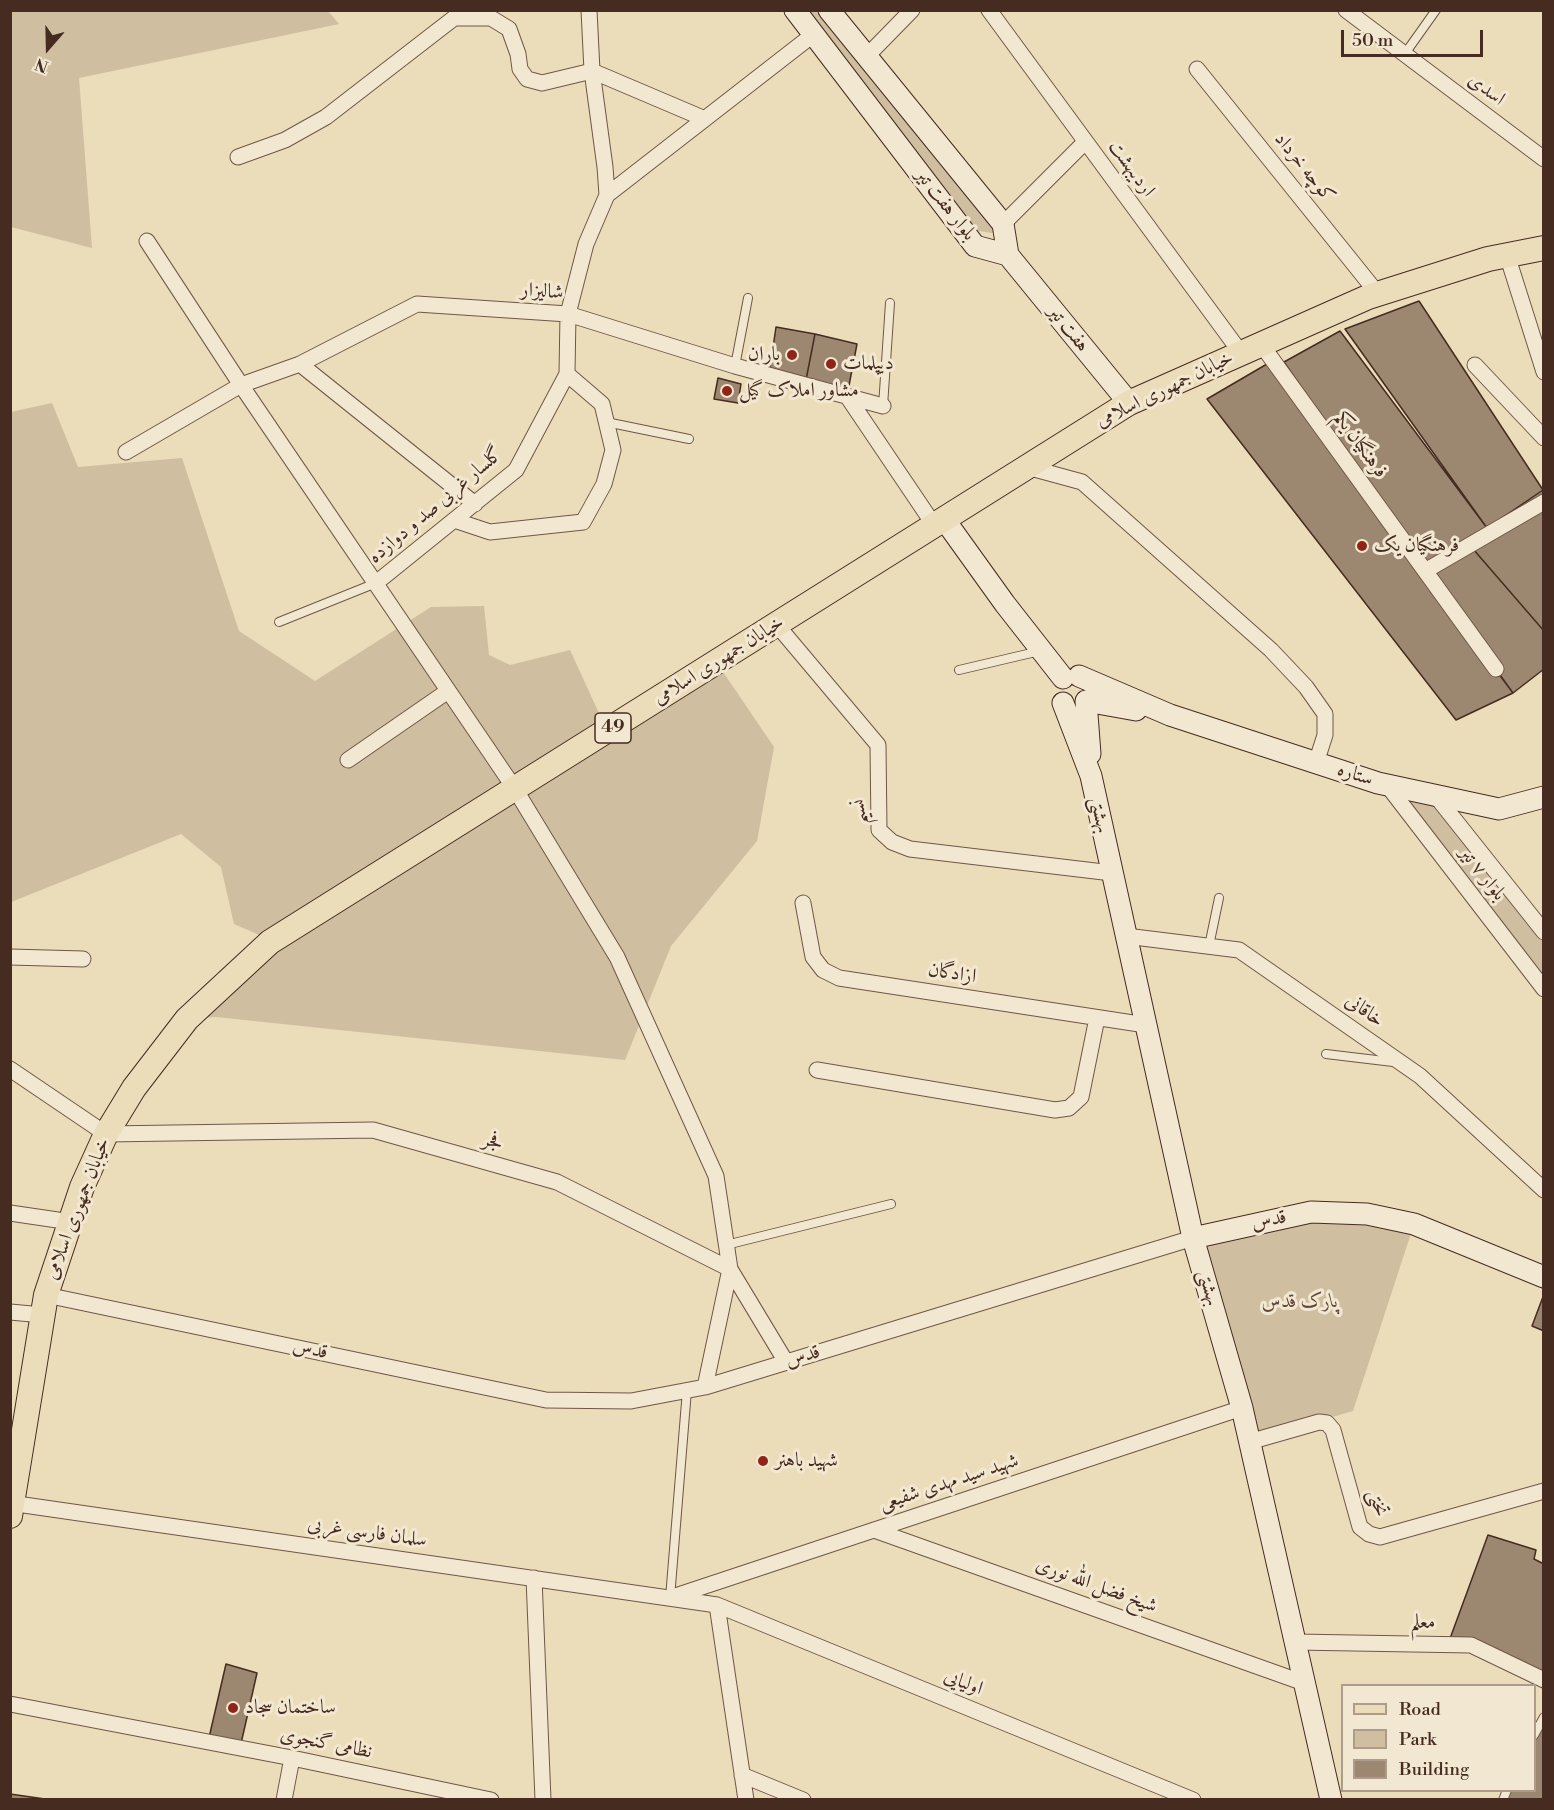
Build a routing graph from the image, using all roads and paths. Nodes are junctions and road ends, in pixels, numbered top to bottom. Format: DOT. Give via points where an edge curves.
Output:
graph roads {
  1 [pos="589,10"];
  2 [pos="795,10"];
  3 [pos="829,10"];
  4 [pos="912,10"];
  5 [pos="989,10"];
  6 [pos="1346,10"];
  7 [pos="1436,10"];
  8 [pos="814,34"];
  9 [pos="1404,55"];
  10 [pos="867,56"];
  11 [pos="1197,69"];
  12 [pos="592,72"];
  13 [pos="705,119"];
  14 [pos="1085,142"];
  15 [pos="238,157"];
  16 [pos="1544,159"];
  17 [pos="607,195"];
  18 [pos="1003,224"];
  19 [pos="147,241"];
  20 [pos="1544,248"];
  21 [pos="1008,255"];
  22 [pos="1507,255"];
  23 [pos="1378,294"];
  24 [pos="748,298"];
  25 [pos="890,303"];
  26 [pos="568,314"];
  27 [pos="1251,348"];
  28 [pos="300,364"];
  29 [pos="1475,365"];
  30 [pos="735,366"];
  31 [pos="1544,372"];
  32 [pos="567,374"];
  33 [pos="241,385"];
  34 [pos="847,396"];
  35 [pos="1129,403"];
  36 [pos="883,406"];
  37 [pos="606,422"];
  38 [pos="689,438"];
  39 [pos="1544,438"];
  40 [pos="126,452"];
  41 [pos="1027,467"];
  42 [pos="1544,502"];
  43 [pos="475,504"];
  44 [pos="454,520"];
  45 [pos="939,522"];
  46 [pos="1425,571"];
  47 [pos="376,583"];
  48 [pos="279,622"];
  49 [pos="777,625"];
  50 [pos="1041,650"];
  51 [pos="1496,669"];
  52 [pos="959,670"];
  53 [pos="1071,677"];
  54 [pos="448,691"];
  55 [pos="1086,701"];
  56 [pos="1063,703"];
  57 [pos="1170,715"];
  58 [pos="348,760"];
  59 [pos="1316,763"];
  60 [pos="1091,776"];
  61 [pos="1387,785"];
  62 [pos="515,789"];
  63 [pos="1435,795"];
  64 [pos="1544,797"];
  65 [pos="1112,873"];
  66 [pos="1219,898"];
  67 [pos="803,903"];
  68 [pos="1544,932"];
  69 [pos="1126,936"];
  70 [pos="1209,946"];
  71 [pos="10,957"];
  72 [pos="82,959"];
  73 [pos="1544,989"];
  74 [pos="1097,1018"];
  75 [pos="1146,1025"];
  76 [pos="1326,1054"];
  77 [pos="1401,1063"];
  78 [pos="10,1069"];
  79 [pos="818,1070"];
  80 [pos="105,1134"];
  81 [pos="1544,1190"];
  82 [pos="891,1204"];
  83 [pos="10,1213"];
  84 [pos="70,1222"];
  85 [pos="1193,1239"];
  86 [pos="726,1245"];
  87 [pos="730,1269"];
  88 [pos="1544,1277"];
  89 [pos="45,1305"];
  90 [pos="10,1312"];
  91 [pos="786,1362"];
  92 [pos="705,1387"];
  93 [pos="687,1390"];
  94 [pos="1242,1408"];
  95 [pos="1249,1442"];
  96 [pos="1544,1491"];
  97 [pos="11,1508"];
  98 [pos="874,1530"];
  99 [pos="534,1578"];
  100 [pos="670,1598"];
  101 [pos="717,1605"];
  102 [pos="1295,1642"];
  103 [pos="1544,1680"];
  104 [pos="1304,1683"];
  105 [pos="10,1704"];
  106 [pos="1544,1717"];
  107 [pos="1536,1731"];
  108 [pos="292,1758"];
  109 [pos="742,1774"];
  110 [pos="1334,1797"];
  111 [pos="284,1800"];
  112 [pos="491,1800"];
  113 [pos="543,1800"];
  114 [pos="746,1800"];
  115 [pos="803,1800"];
  116 [pos="1193,1800"];
  1 -- 12 [label="street"];
  2 -- 8 [label="street, بلوار هفت تیر"];
  3 -- 10 [label="street, بلوار هفت تیر"];
  4 -- 10 [label="street"];
  5 -- 14 [label="street, اردیبهشت"];
  6 -- 9 [label="street, اسدی"];
  7 -- 9 [label="lane"];
  8 -- 13 [label="street"];
  8 -- 21 [label="street, بلوار هفت تیر" via="975,246"];
  9 -- 16 [label="street, اسدی"];
  10 -- 18 [label="street, بلوار هفت تیر"];
  11 -- 23 [label="street, کوچه خرداد"];
  12 -- 13 [label="street"];
  12 -- 15 [label="street" via="542,83 527,80 509,29 491,18 454,18 326,117 285,140"];
  12 -- 17 [label="street"];
  13 -- 17 [label="street"];
  14 -- 18 [label="street"];
  14 -- 27 [label="street, اردیبهشت"];
  17 -- 26 [label="street, گلسار غربی صد و دوازده" via="586,243"];
  18 -- 21 [label="street, بلوار هفت تیر"];
  19 -- 33 [label="street"];
  20 -- 22 [label="main road, خیابان جمهوری اسلامی / 49"];
  21 -- 35 [label="street, هفت تیر"];
  22 -- 23 [label="main road, خیابان جمهوری اسلامی / 49"];
  22 -- 31 [label="street"];
  23 -- 27 [label="main road, خیابان جمهوری اسلامی / 49"];
  24 -- 30 [label="lane"];
  25 -- 36 [label="lane"];
  26 -- 28 [label="street, شالیزار" via="417,304"];
  26 -- 30 [label="street, شالیزار"];
  26 -- 32 [label="street, گلسار غربی صد و دوازده"];
  27 -- 35 [label="main road, خیابان جمهوری اسلامی / 49"];
  27 -- 46 [label="street, فرهنگیان یکم"];
  28 -- 33 [label="street, شالیزار"];
  28 -- 43 [label="street"];
  29 -- 39 [label="street"];
  30 -- 34 [label="street, شالیزار"];
  32 -- 37 [label="street" via="602,404"];
  32 -- 43 [label="street, گلسار غربی صد و دوازده" via="516,470"];
  33 -- 40 [label="street, شالیزار"];
  33 -- 47 [label="street"];
  34 -- 36 [label="street, شالیزار"];
  34 -- 45 [label="street"];
  35 -- 41 [label="main road, خیابان جمهوری اسلامی / 49"];
  37 -- 38 [label="lane"];
  37 -- 44 [label="street" via="613,450 604,484 583,522 490,532"];
  41 -- 45 [label="main road, خیابان جمهوری اسلامی / 49"];
  41 -- 59 [label="street" via="1082,482 1271,650 1325,714 1325,735"];
  42 -- 46 [label="street"];
  43 -- 44 [label="street, گلسار غربی صد و دوازده"];
  44 -- 47 [label="street, گلسار غربی صد و دوازده"];
  45 -- 49 [label="main road, خیابان جمهوری اسلامی / 49"];
  45 -- 50 [label="street"];
  46 -- 51 [label="street, فرهنگیان یکم"];
  47 -- 48 [label="lane"];
  47 -- 54 [label="street"];
  49 -- 62 [label="main road, خیابان جمهوری اسلامی / 49"];
  49 -- 65 [label="street, نسیم" via="878,745 879,830 892,842 909,849"];
  50 -- 52 [label="lane"];
  50 -- 53 [label="street"];
  53 -- 55 [label="street" via="1084,678 1089,686"];
  53 -- 56 [label="street" via="1058,688"];
  53 -- 57 [label="street"];
  54 -- 58 [label="street"];
  54 -- 62 [label="street"];
  55 -- 56 [label="street" via="1078,707"];
  55 -- 57 [label="street"];
  55 -- 60 [label="street"];
  56 -- 60 [label="street"];
  57 -- 59 [label="street, ستاره"];
  59 -- 61 [label="street, ستاره"];
  60 -- 65 [label="street, بهشتی"];
  61 -- 63 [label="street, ستاره"];
  61 -- 73 [label="street, بلوار ۷ تیر"];
  62 -- 80 [label="main road, خیابان جمهوری اسلامی / 49" via="270,942 187,1019 134,1088"];
  62 -- 86 [label="street" via="617,957 716,1176"];
  63 -- 64 [label="street, ستاره" via="1499,809"];
  63 -- 68 [label="street, بلوار ۷ تیر"];
  65 -- 69 [label="street, بهشتی"];
  66 -- 70 [label="lane"];
  67 -- 74 [label="street, ازادگان" via="813,957 823,970 839,978"];
  69 -- 70 [label="street, خاقانی"];
  69 -- 75 [label="street, بهشتی"];
  70 -- 77 [label="street, خاقانی" via="1239,950"];
  71 -- 72 [label="street"];
  74 -- 75 [label="street, ازادگان"];
  74 -- 79 [label="street" via="1081,1097 1069,1108 1055,1110"];
  75 -- 85 [label="street, بهشتی"];
  76 -- 77 [label="lane"];
  77 -- 81 [label="street, خاقانی"];
  78 -- 80 [label="street"];
  80 -- 84 [label="main road, خیابان جمهوری اسلامی / 49"];
  80 -- 87 [label="street, فجر" via="373,1130 557,1182"];
  82 -- 86 [label="lane"];
  83 -- 84 [label="street"];
  84 -- 89 [label="main road, خیابان جمهوری اسلامی / 49"];
  85 -- 88 [label="street, قدس" via="1311,1212 1368,1214 1414,1224"];
  85 -- 91 [label="street, قدس"];
  85 -- 94 [label="street, بهشتی"];
  86 -- 87 [label="street"];
  87 -- 91 [label="street"];
  87 -- 92 [label="street"];
  89 -- 90 [label="street, قدس"];
  89 -- 93 [label="street, قدس" via="546,1400 631,1401"];
  89 -- 97 [label="main road, خیابان جمهوری اسلامی / 49"];
  91 -- 92 [label="street, قدس"];
  92 -- 93 [label="street, قدس"];
  93 -- 100 [label="lane"];
  94 -- 95 [label="street, بهشتی"];
  94 -- 98 [label="street, شهید سید مهدی شفیعی"];
  95 -- 96 [label="street, تختی" via="1327,1423 1333,1430 1360,1527 1380,1537"];
  95 -- 102 [label="street, بهشتی"];
  97 -- 99 [label="street, سلمان فارسی غربی"];
  98 -- 100 [label="street, شهید سید مهدی شفیعی"];
  98 -- 104 [label="street, شیخ فضل الله نوری"];
  99 -- 100 [label="street, سلمان فارسی غربی"];
  99 -- 113 [label="street"];
  100 -- 101 [label="street, سلمان فارسی غربی"];
  101 -- 109 [label="street"];
  101 -- 116 [label="street, اولیایی"];
  102 -- 103 [label="street, معلم" via="1471,1645"];
  102 -- 104 [label="street, بهشتی"];
  104 -- 110 [label="street, بهشتی"];
  105 -- 108 [label="street, نظامی گنجوی"];
  106 -- 107 [label="lane"];
  108 -- 111 [label="street"];
  108 -- 112 [label="street, نظامی گنجوی"];
  109 -- 114 [label="street"];
  109 -- 115 [label="street"];
}
